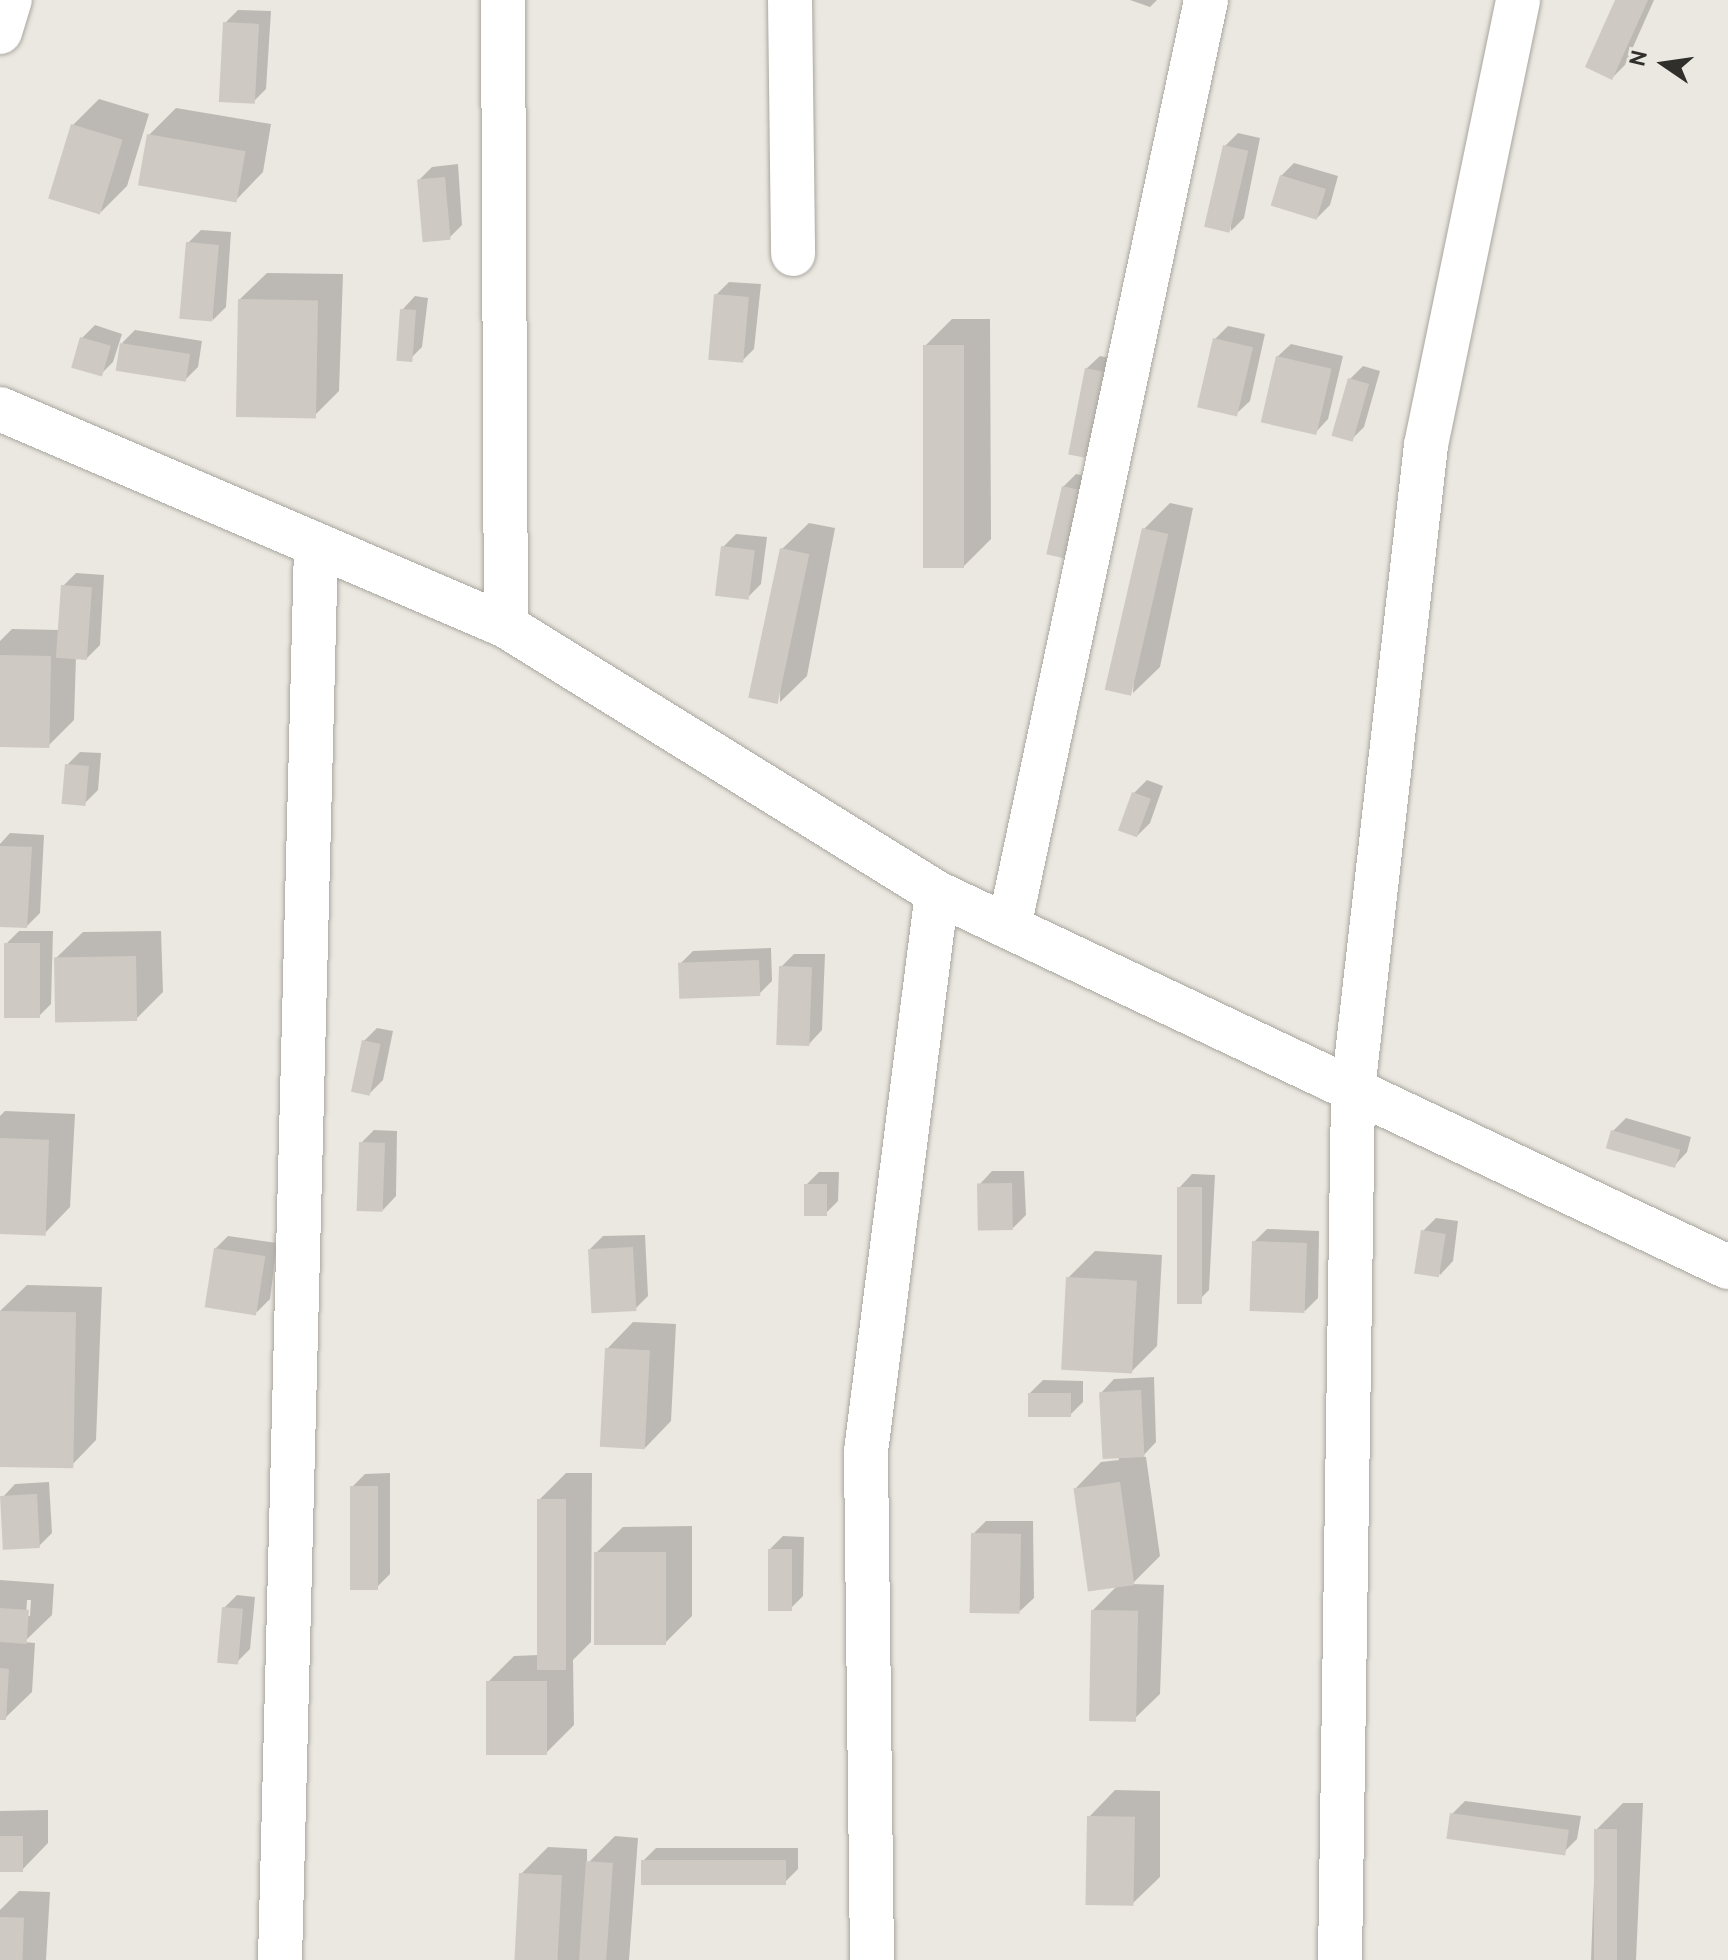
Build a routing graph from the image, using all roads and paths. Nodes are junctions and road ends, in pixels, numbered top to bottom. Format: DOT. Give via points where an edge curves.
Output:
graph roads {
  1 [pos="10,0"];
  2 [pos="503,0"];
  3 [pos="790,0"];
  4 [pos="1206,0"];
  5 [pos="1518,0"];
  6 [pos="0,32"];
  7 [pos="793,254"];
  8 [pos="0,409"];
  9 [pos="316,545"];
  10 [pos="506,626"];
  11 [pos="937,893"];
  12 [pos="1009,927"];
  13 [pos="1353,1090"];
  14 [pos="1728,1267"];
  15 [pos="280,1960"];
  16 [pos="872,1960"];
  17 [pos="1340,1960"];
  1 -- 6 [label="street"];
  2 -- 10 [label="street"];
  3 -- 7 [label="street"];
  4 -- 12 [label="street"];
  5 -- 13 [label="street" via="1426,445"];
  8 -- 9 [label="street"];
  9 -- 10 [label="street"];
  9 -- 15 [label="street"];
  10 -- 11 [label="street"];
  11 -- 12 [label="street"];
  11 -- 16 [label="street" via="866,1451"];
  12 -- 13 [label="street"];
  13 -- 14 [label="street"];
  13 -- 17 [label="street"];
}
